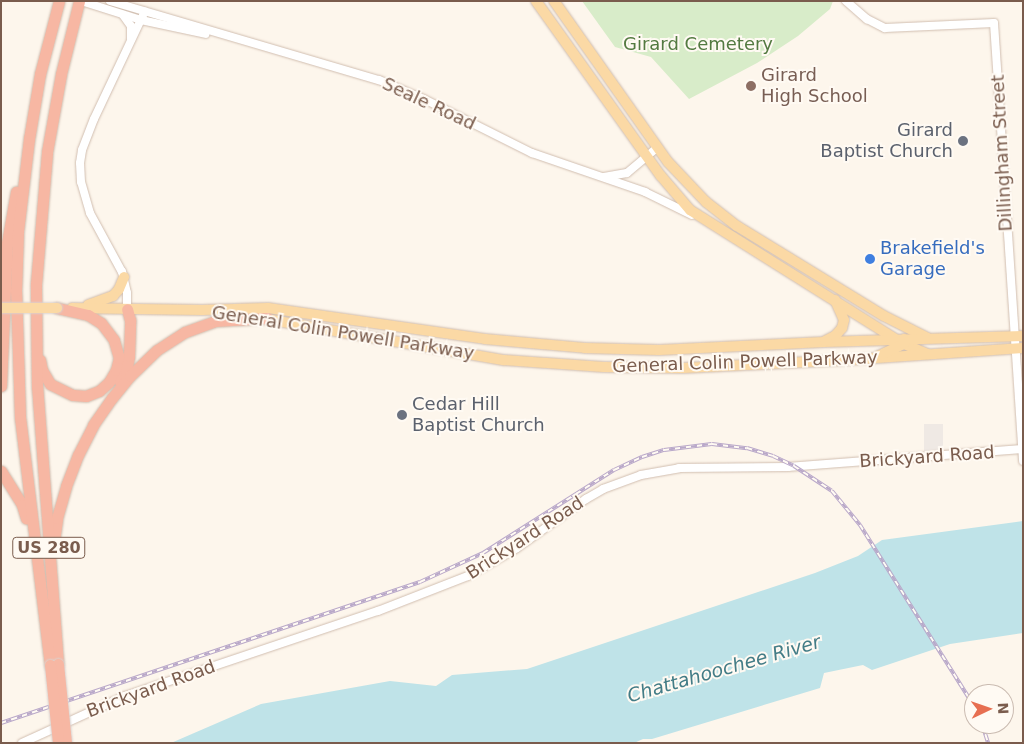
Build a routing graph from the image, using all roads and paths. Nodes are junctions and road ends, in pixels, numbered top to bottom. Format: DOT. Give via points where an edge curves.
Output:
graph roads {
  1 [pos="59,1"];
  2 [pos="80,1"];
  3 [pos="110,1"];
  4 [pos="536,1"];
  5 [pos="554,1"];
  6 [pos="846,1"];
  7 [pos="145,11"];
  8 [pos="122,14"];
  9 [pos="141,20"];
  10 [pos="131,40"];
  11 [pos="259,46"];
  12 [pos="29,139"];
  13 [pos="658,147"];
  14 [pos="646,155"];
  15 [pos="595,176"];
  16 [pos="710,223"];
  17 [pos="124,277"];
  18 [pos="834,285"];
  19 [pos="831,297"];
  20 [pos="1,308"];
  21 [pos="57,308"];
  22 [pos="78,308"];
  23 [pos="127,309"];
  24 [pos="202,310"];
  25 [pos="884,316"];
  26 [pos="267,318"];
  27 [pos="1019,336"];
  28 [pos="36,340"];
  29 [pos="931,340"];
  30 [pos="902,341"];
  31 [pos="824,342"];
  32 [pos="1019,348"];
  33 [pos="932,356"];
  34 [pos="119,358"];
  35 [pos="874,358"];
  36 [pos="1,386"];
  37 [pos="112,398"];
  38 [pos="1021,450"];
  39 [pos="1023,461"];
  40 [pos="1,472"];
  41 [pos="34,548"];
  42 [pos="50,570"];
  43 [pos="54,664"];
  44 [pos="22,743"];
  45 [pos="58,743"];
  46 [pos="66,743"];
  1 -- 12 [label="highway, US 280" via="40,74"];
  2 -- 8 [label="street, Seale Road"];
  2 -- 28 [label="highway, US 280" via="61,74 45,169 37,258"];
  3 -- 7 [label="street, Seale Road"];
  4 -- 14 [label="main road"];
  5 -- 13 [label="main road"];
  6 -- 27 [label="street, Dillingham Street" via="878,26 886,28 994,24"];
  7 -- 9 [label="street"];
  7 -- 11 [label="street, Seale Road"];
  8 -- 9 [label="street, Seale Road"];
  8 -- 10 [label="street" via="129,23"];
  9 -- 10 [label="street"];
  9 -- 11 [label="street, Seale Road"];
  10 -- 17 [label="street" via="94,119 80,163 81,182 90,213"];
  11 -- 15 [label="street, Seale Road" via="379,80 532,154"];
  12 -- 36 [label="highway" via="7,242"];
  12 -- 41 [label="highway, US 280" via="18,231 16,331 20,417"];
  13 -- 14 [label="street, Seale Road"];
  13 -- 18 [label="main road" via="687,183 716,210"];
  14 -- 15 [label="street, Seale Road" via="627,173 608,178"];
  14 -- 16 [label="main road" via="690,210"];
  15 -- 16 [label="street, Seale Road" via="645,192"];
  16 -- 19 [label="main road"];
  17 -- 22 [label="main road" via="113,296"];
  17 -- 23 [label="street"];
  18 -- 19 [label="main road"];
  18 -- 25 [label="main road"];
  19 -- 30 [label="main road"];
  19 -- 31 [label="main road" via="844,320 835,336"];
  20 -- 21 [label="main road, General Colin Powell Parkway, bridge"];
  21 -- 22 [label="main road, General Colin Powell Parkway"];
  21 -- 34 [label="highway" via="88,315 101,323 114,340"];
  22 -- 23 [label="main road, General Colin Powell Parkway"];
  23 -- 24 [label="main road, General Colin Powell Parkway"];
  23 -- 34 [label="highway"];
  23 -- 37 [label="highway" via="130,320 129,356 126,372"];
  24 -- 26 [label="main road, General Colin Powell Parkway"];
  24 -- 31 [label="main road, General Colin Powell Parkway" via="268,308 543,346 659,350"];
  25 -- 29 [label="main road"];
  25 -- 30 [label="main road" via="897,328"];
  26 -- 35 [label="main road, General Colin Powell Parkway" via="466,354 544,364 683,368"];
  26 -- 37 [label="highway" via="215,321 185,332 157,350"];
  27 -- 29 [label="main road, General Colin Powell Parkway"];
  27 -- 32 [label="street, Dillingham Street"];
  28 -- 34 [label="highway" via="42,370 50,384 73,395 86,396 99,391 109,382"];
  28 -- 42 [label="highway, US 280"];
  29 -- 30 [label="main road, General Colin Powell Parkway"];
  30 -- 31 [label="main road, General Colin Powell Parkway"];
  30 -- 33 [label="main road"];
  30 -- 35 [label="main road"];
  32 -- 33 [label="main road, General Colin Powell Parkway"];
  32 -- 38 [label="street, Dillingham Street"];
  33 -- 35 [label="main road, General Colin Powell Parkway"];
  37 -- 42 [label="highway" via="82,448 66,486 57,518"];
  38 -- 39 [label="street, Dillingham Street"];
  38 -- 44 [label="street, Brickyard Road" via="788,467 679,468 640,475 603,489 502,557 454,582 348,622 125,696"];
  40 -- 41 [label="highway" via="22,505"];
  41 -- 43 [label="highway, US 280"];
  42 -- 43 [label="highway, US 280"];
  43 -- 45 [label="highway, US 280, bridge"];
  43 -- 46 [label="highway, US 280, bridge"];
}
